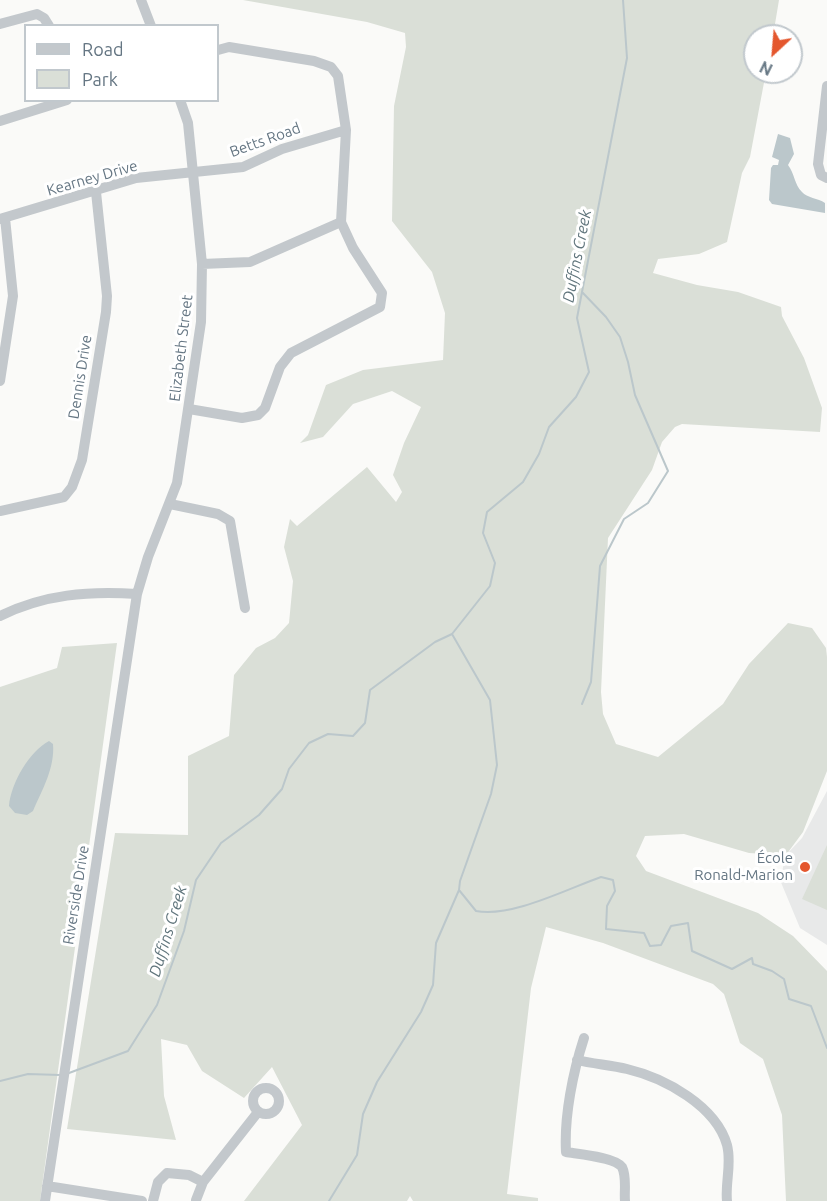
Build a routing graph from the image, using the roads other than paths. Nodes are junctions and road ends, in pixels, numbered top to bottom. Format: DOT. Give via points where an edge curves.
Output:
graph roads {
  1 [pos="141,0"];
  2 [pos="0,24"];
  3 [pos="48,24"];
  4 [pos="151,24"];
  5 [pos="219,50"];
  6 [pos="827,86"];
  7 [pos="61,102"];
  8 [pos="181,102"];
  9 [pos="0,121"];
  10 [pos="346,130"];
  11 [pos="193,172"];
  12 [pos="827,178"];
  13 [pos="96,192"];
  14 [pos="2,218"];
  15 [pos="341,222"];
  16 [pos="202,264"];
  17 [pos="0,381"];
  18 [pos="189,409"];
  19 [pos="170,504"];
  20 [pos="0,511"];
  21 [pos="137,594"];
  22 [pos="245,608"];
  23 [pos="0,616"];
  24 [pos="585,1038"];
  25 [pos="577,1060"];
  26 [pos="258,1112"];
  27 [pos="203,1182"];
  28 [pos="47,1186"];
  29 [pos="196,1200"];
  30 [pos="45,1201"];
  31 [pos="142,1201"];
  32 [pos="153,1201"];
  33 [pos="625,1201"];
  34 [pos="727,1201"];
  1 -- 4 [label="street"];
  2 -- 3 [label="street" via="37,14"];
  5 -- 10 [label="street" via="229,47 331,67 338,76"];
  6 -- 12 [label="street" via="818,164 821,175"];
  7 -- 9 [label="street"];
  8 -- 11 [label="street, Elizabeth Street" via="188,123"];
  10 -- 11 [label="street, Betts Road" via="282,148 243,167"];
  10 -- 15 [label="street"];
  11 -- 13 [label="street, Kearney Drive" via="136,178"];
  11 -- 16 [label="street, Elizabeth Street"];
  13 -- 14 [label="street, Kearney Drive"];
  13 -- 20 [label="street, Dennis Drive" via="106,296 82,460 64,497"];
  14 -- 17 [label="street" via="13,296"];
  15 -- 16 [label="street" via="250,262"];
  15 -- 18 [label="street" via="382,293 380,307 291,353 280,367 265,408 258,415 242,418"];
  16 -- 18 [label="street, Elizabeth Street" via="201,322"];
  18 -- 19 [label="street, Elizabeth Street"];
  19 -- 21 [label="street, Elizabeth Street"];
  19 -- 22 [label="street" via="218,514 230,521"];
  21 -- 23 [label="street" via="54,596"];
  21 -- 28 [label="street, Riverside Drive"];
  24 -- 25 [label="street"];
  25 -- 33 [label="street" via="566,1152 614,1161 625,1179"];
  25 -- 34 [label="street" via="644,1074 669,1085 706,1111 720,1126 727,1144"];
  26 -- 27 [label="street"];
  27 -- 29 [label="street"];
  27 -- 32 [label="street" via="189,1175 166,1173 158,1182"];
  28 -- 30 [label="street, Riverside Drive"];
  28 -- 31 [label="street"];
}
